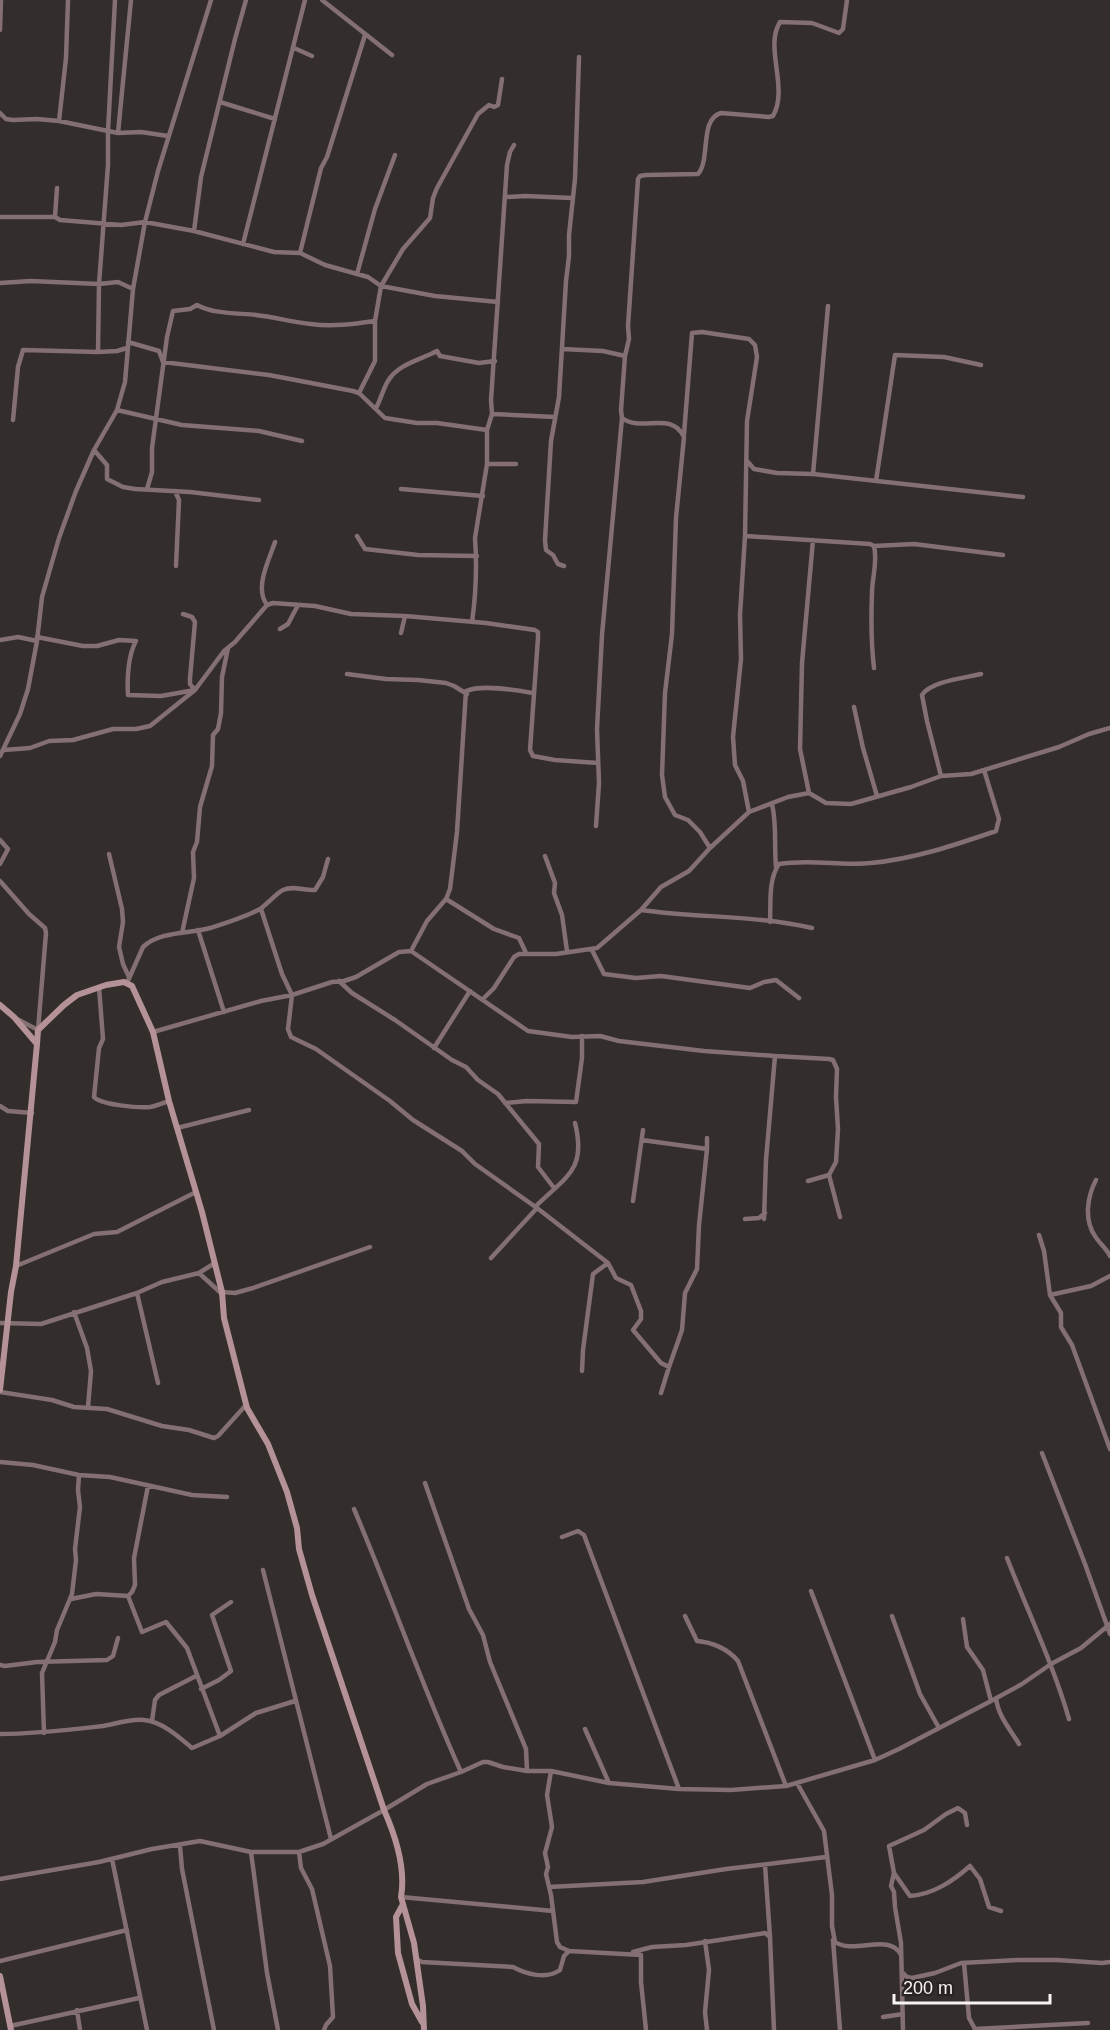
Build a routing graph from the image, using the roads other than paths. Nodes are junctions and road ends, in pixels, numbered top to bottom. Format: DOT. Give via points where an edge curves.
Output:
graph roads {
  1 [pos="1,0"];
  2 [pos="68,0"];
  3 [pos="115,0"];
  4 [pos="131,0"];
  5 [pos="211,0"];
  6 [pos="246,0"];
  7 [pos="305,0"];
  8 [pos="322,0"];
  9 [pos="847,0"];
  10 [pos="0,30"];
  11 [pos="365,35"];
  12 [pos="294,48"];
  13 [pos="392,55"];
  14 [pos="312,56"];
  15 [pos="579,57"];
  16 [pos="502,80"];
  17 [pos="220,102"];
  18 [pos="0,113"];
  19 [pos="2,118"];
  20 [pos="274,119"];
  21 [pos="59,121"];
  22 [pos="108,131"];
  23 [pos="118,133"];
  24 [pos="168,136"];
  25 [pos="513,145"];
  26 [pos="394,155"];
  27 [pos="57,188"];
  28 [pos="506,197"];
  29 [pos="572,198"];
  30 [pos="0,217"];
  31 [pos="55,217"];
  32 [pos="103,222"];
  33 [pos="145,222"];
  34 [pos="194,231"];
  35 [pos="243,244"];
  36 [pos="300,253"];
  37 [pos="357,274"];
  38 [pos="0,283"];
  39 [pos="99,284"];
  40 [pos="381,286"];
  41 [pos="133,290"];
  42 [pos="498,302"];
  43 [pos="828,306"];
  44 [pos="375,321"];
  45 [pos="330,325"];
  46 [pos="331,333"];
  47 [pos="128,342"];
  48 [pos="127,348"];
  49 [pos="562,349"];
  50 [pos="98,352"];
  51 [pos="624,356"];
  52 [pos="495,361"];
  53 [pos="163,362"];
  54 [pos="981,365"];
  55 [pos="359,393"];
  56 [pos="376,408"];
  57 [pos="117,410"];
  58 [pos="492,414"];
  59 [pos="555,417"];
  60 [pos="622,418"];
  61 [pos="157,419"];
  62 [pos="13,420"];
  63 [pos="487,430"];
  64 [pos="684,437"];
  65 [pos="302,441"];
  66 [pos="94,450"];
  67 [pos="747,461"];
  68 [pos="487,464"];
  69 [pos="516,464"];
  70 [pos="813,474"];
  71 [pos="876,481"];
  72 [pos="147,489"];
  73 [pos="401,489"];
  74 [pos="175,491"];
  75 [pos="483,496"];
  76 [pos="1023,497"];
  77 [pos="259,500"];
  78 [pos="357,536"];
  79 [pos="745,536"];
  80 [pos="813,540"];
  81 [pos="275,542"];
  82 [pos="874,546"];
  83 [pos="1003,555"];
  84 [pos="477,556"];
  85 [pos="176,566"];
  86 [pos="564,566"];
  87 [pos="267,605"];
  88 [pos="298,605"];
  89 [pos="183,614"];
  90 [pos="405,616"];
  91 [pos="472,622"];
  92 [pos="280,629"];
  93 [pos="401,633"];
  94 [pos="37,639"];
  95 [pos="0,640"];
  96 [pos="228,647"];
  97 [pos="874,668"];
  98 [pos="347,674"];
  99 [pos="981,674"];
  100 [pos="195,690"];
  101 [pos="533,693"];
  102 [pos="467,694"];
  103 [pos="854,707"];
  104 [pos="1110,728"];
  105 [pos="4,750"];
  106 [pos="0,756"];
  107 [pos="598,763"];
  108 [pos="984,770"];
  109 [pos="941,776"];
  110 [pos="809,793"];
  111 [pos="877,796"];
  112 [pos="772,804"];
  113 [pos="749,812"];
  114 [pos="596,826"];
  115 [pos="0,840"];
  116 [pos="710,848"];
  117 [pos="109,854"];
  118 [pos="545,856"];
  119 [pos="328,859"];
  120 [pos="0,864"];
  121 [pos="776,868"];
  122 [pos="0,881"];
  123 [pos="446,899"];
  124 [pos="261,909"];
  125 [pos="641,910"];
  126 [pos="770,922"];
  127 [pos="812,928"];
  128 [pos="198,930"];
  129 [pos="182,933"];
  130 [pos="592,950"];
  131 [pos="411,951"];
  132 [pos="567,951"];
  133 [pos="526,953"];
  134 [pos="128,980"];
  135 [pos="339,981"];
  136 [pos="99,987"];
  137 [pos="470,991"];
  138 [pos="292,995"];
  139 [pos="799,998"];
  140 [pos="483,999"];
  141 [pos="0,1005"];
  142 [pos="224,1012"];
  143 [pos="14,1017"];
  144 [pos="39,1030"];
  145 [pos="153,1032"];
  146 [pos="582,1036"];
  147 [pos="37,1044"];
  148 [pos="434,1048"];
  149 [pos="775,1056"];
  150 [pos="169,1101"];
  151 [pos="505,1103"];
  152 [pos="0,1106"];
  153 [pos="249,1110"];
  154 [pos="32,1113"];
  155 [pos="575,1123"];
  156 [pos="177,1128"];
  157 [pos="643,1130"];
  158 [pos="707,1138"];
  159 [pos="642,1140"];
  160 [pos="707,1149"];
  161 [pos="829,1175"];
  162 [pos="1096,1180"];
  163 [pos="808,1181"];
  164 [pos="554,1188"];
  165 [pos="196,1192"];
  166 [pos="633,1201"];
  167 [pos="536,1207"];
  168 [pos="765,1213"];
  169 [pos="840,1218"];
  170 [pos="745,1219"];
  171 [pos="764,1220"];
  172 [pos="1039,1236"];
  173 [pos="370,1247"];
  174 [pos="1110,1256"];
  175 [pos="492,1258"];
  176 [pos="215,1263"];
  177 [pos="608,1263"];
  178 [pos="16,1266"];
  179 [pos="198,1274"];
  180 [pos="1110,1276"];
  181 [pos="137,1293"];
  182 [pos="222,1293"];
  183 [pos="1050,1295"];
  184 [pos="74,1312"];
  185 [pos="3,1324"];
  186 [pos="669,1367"];
  187 [pos="582,1371"];
  188 [pos="158,1383"];
  189 [pos="0,1391"];
  190 [pos="662,1393"];
  191 [pos="246,1405"];
  192 [pos="88,1407"];
  193 [pos="1110,1449"];
  194 [pos="1041,1453"];
  195 [pos="0,1462"];
  196 [pos="80,1475"];
  197 [pos="425,1482"];
  198 [pos="148,1486"];
  199 [pos="227,1497"];
  200 [pos="354,1509"];
  201 [pos="562,1537"];
  202 [pos="1008,1558"];
  203 [pos="263,1570"];
  204 [pos="811,1591"];
  205 [pos="128,1596"];
  206 [pos="71,1599"];
  207 [pos="231,1602"];
  208 [pos="685,1616"];
  209 [pos="892,1616"];
  210 [pos="963,1619"];
  211 [pos="1109,1625"];
  212 [pos="1110,1634"];
  213 [pos="118,1638"];
  214 [pos="47,1662"];
  215 [pos="1051,1664"];
  216 [pos="0,1665"];
  217 [pos="196,1676"];
  218 [pos="201,1689"];
  219 [pos="994,1700"];
  220 [pos="295,1701"];
  221 [pos="1069,1719"];
  222 [pos="152,1721"];
  223 [pos="939,1728"];
  224 [pos="585,1729"];
  225 [pos="44,1733"];
  226 [pos="0,1734"];
  227 [pos="220,1736"];
  228 [pos="1019,1744"];
  229 [pos="875,1760"];
  230 [pos="527,1770"];
  231 [pos="551,1771"];
  232 [pos="461,1772"];
  233 [pos="609,1783"];
  234 [pos="797,1783"];
  235 [pos="786,1786"];
  236 [pos="679,1789"];
  237 [pos="384,1810"];
  238 [pos="967,1825"];
  239 [pos="331,1839"];
  240 [pos="180,1846"];
  241 [pos="251,1852"];
  242 [pos="299,1852"];
  243 [pos="826,1857"];
  244 [pos="112,1859"];
  245 [pos="765,1865"];
  246 [pos="894,1873"];
  247 [pos="0,1879"];
  248 [pos="549,1887"];
  249 [pos="401,1897"];
  250 [pos="402,1905"];
  251 [pos="553,1911"];
  252 [pos="1001,1911"];
  253 [pos="126,1930"];
  254 [pos="770,1937"];
  255 [pos="833,1938"];
  256 [pos="705,1941"];
  257 [pos="569,1951"];
  258 [pos="630,1953"];
  259 [pos="901,1955"];
  260 [pos="0,1962"];
  261 [pos="418,1962"];
  262 [pos="1110,1962"];
  263 [pos="964,1963"];
  264 [pos="903,1973"];
  265 [pos="0,1976"];
  266 [pos="139,1998"];
  267 [pos="77,2010"];
  268 [pos="903,2014"];
  269 [pos="882,2017"];
  270 [pos="1088,2022"];
  271 [pos="10,2028"];
  272 [pos="424,2028"];
  273 [pos="80,2030"];
  274 [pos="147,2030"];
  275 [pos="214,2030"];
  276 [pos="278,2030"];
  277 [pos="324,2030"];
  278 [pos="646,2030"];
  279 [pos="707,2030"];
  280 [pos="774,2030"];
  281 [pos="840,2030"];
  282 [pos="903,2030"];
  1 -- 10 [label="street"];
  2 -- 21 [label="street"];
  3 -- 22 [label="street"];
  4 -- 23 [label="street"];
  5 -- 24 [label="street"];
  6 -- 17 [label="street"];
  7 -- 12 [label="street"];
  8 -- 11 [label="street"];
  9 -- 51 [label="street" via="839,33 812,23 780,22 775,47 777,98 772,116 717,114 710,123 703,168 698,174 646,175 638,179 629,339"];
  11 -- 13 [label="street"];
  11 -- 36 [label="street" via="321,168"];
  12 -- 14 [label="street"];
  12 -- 20 [label="street"];
  15 -- 29 [label="street"];
  16 -- 40 [label="street" via="498,105 489,105 478,114 437,188 427,223 404,249"];
  17 -- 20 [label="street"];
  17 -- 34 [label="street" via="201,177"];
  18 -- 19 [label="street"];
  19 -- 21 [label="street"];
  20 -- 35 [label="street"];
  21 -- 22 [label="street"];
  22 -- 23 [label="street"];
  22 -- 32 [label="street"];
  23 -- 24 [label="street"];
  24 -- 33 [label="street"];
  25 -- 28 [label="street" via="507,165"];
  26 -- 37 [label="street"];
  27 -- 31 [label="street"];
  28 -- 29 [label="street"];
  28 -- 42 [label="street"];
  29 -- 49 [label="street"];
  30 -- 31 [label="street"];
  31 -- 32 [label="street"];
  32 -- 33 [label="street"];
  32 -- 39 [label="street"];
  33 -- 34 [label="street"];
  33 -- 41 [label="street"];
  34 -- 35 [label="street"];
  35 -- 36 [label="street" via="274,252"];
  36 -- 37 [label="street"];
  37 -- 40 [label="street"];
  38 -- 39 [label="street"];
  39 -- 41 [label="street" via="118,282"];
  39 -- 50 [label="street"];
  40 -- 42 [label="street"];
  40 -- 44 [label="street"];
  41 -- 47 [label="street"];
  42 -- 52 [label="street"];
  43 -- 70 [label="street"];
  44 -- 45 [label="street"];
  44 -- 55 [label="street" via="375,361"];
  45 -- 46 [label="street"];
  45 -- 53 [label="street" via="228,314 197,305 173,311"];
  47 -- 48 [label="street"];
  47 -- 53 [label="street" via="159,351"];
  48 -- 50 [label="street"];
  48 -- 57 [label="street" via="125,382"];
  49 -- 51 [label="street"];
  49 -- 59 [label="street"];
  50 -- 62 [label="street" via="23,350"];
  51 -- 60 [label="street"];
  52 -- 56 [label="street" via="479,363 440,356 437,351 408,362 387,383"];
  52 -- 58 [label="street"];
  53 -- 55 [label="street" via="280,377"];
  53 -- 61 [label="street"];
  54 -- 71 [label="street" via="944,357 895,355"];
  55 -- 56 [label="street"];
  56 -- 63 [label="street" via="382,417 390,419"];
  57 -- 61 [label="street"];
  57 -- 66 [label="street"];
  58 -- 59 [label="street"];
  58 -- 63 [label="street"];
  59 -- 86 [label="street" via="545,547"];
  60 -- 64 [label="street" via="634,423 675,425"];
  60 -- 107 [label="street" via="602,635"];
  61 -- 65 [label="street" via="182,425 260,431"];
  61 -- 72 [label="street"];
  63 -- 68 [label="street"];
  64 -- 67 [label="street" via="692,333 749,339 755,345 757,357 747,421"];
  64 -- 116 [label="street" via="662,775 666,797 675,814 688,820"];
  66 -- 72 [label="street" via="107,465 107,479 123,487"];
  66 -- 94 [label="street" via="53,557 42,597"];
  67 -- 70 [label="street" via="754,469"];
  67 -- 79 [label="street"];
  68 -- 69 [label="street"];
  68 -- 75 [label="street"];
  70 -- 71 [label="street"];
  71 -- 76 [label="street"];
  72 -- 74 [label="street"];
  73 -- 75 [label="street"];
  74 -- 77 [label="street"];
  74 -- 85 [label="street" via="179,500"];
  75 -- 84 [label="street"];
  78 -- 84 [label="street" via="365,549"];
  79 -- 80 [label="street"];
  79 -- 113 [label="street" via="741,659 733,737 735,765 743,781"];
  80 -- 82 [label="street"];
  80 -- 110 [label="street" via="802,663 800,749"];
  81 -- 87 [label="street" via="262,582"];
  82 -- 83 [label="street" via="914,544"];
  82 -- 97 [label="street" via="877,555 870,630"];
  84 -- 91 [label="street"];
  87 -- 88 [label="street"];
  87 -- 96 [label="street"];
  88 -- 90 [label="street" via="351,614"];
  88 -- 92 [label="street" via="288,624"];
  89 -- 100 [label="street" via="195,622 190,684"];
  90 -- 91 [label="street"];
  90 -- 93 [label="street"];
  91 -- 101 [label="street" via="538,632"];
  94 -- 95 [label="street"];
  94 -- 100 [label="street" via="83,646 136,641 128,695 174,695"];
  94 -- 105 [label="street" via="20,714"];
  96 -- 100 [label="street"];
  96 -- 129 [label="street" via="221,713 213,735 212,766 200,807 193,852 194,878"];
  98 -- 102 [label="street" via="446,683"];
  99 -- 109 [label="street" via="938,684 922,694"];
  100 -- 105 [label="street" via="150,726 113,729 73,740"];
  101 -- 102 [label="street" via="474,688"];
  101 -- 107 [label="street" via="533,756"];
  102 -- 123 [label="street" via="456,843"];
  103 -- 111 [label="street"];
  104 -- 108 [label="street"];
  105 -- 106 [label="street"];
  107 -- 114 [label="street"];
  108 -- 109 [label="street"];
  108 -- 121 [label="street" via="999,819 996,831 906,859 855,864 795,862"];
  109 -- 111 [label="street"];
  110 -- 111 [label="street" via="826,803 842,805"];
  110 -- 112 [label="street"];
  112 -- 113 [label="street"];
  112 -- 121 [label="street" via="776,819"];
  113 -- 116 [label="street"];
  115 -- 120 [label="street" via="8,849"];
  116 -- 125 [label="street" via="689,871 661,887"];
  117 -- 134 [label="street" via="122,909 118,947"];
  118 -- 132 [label="street" via="555,883"];
  119 -- 124 [label="street" via="315,890 283,890"];
  121 -- 126 [label="street"];
  122 -- 144 [label="street" via="45,928"];
  123 -- 131 [label="street" via="427,921"];
  123 -- 133 [label="street" via="494,929 519,938"];
  124 -- 128 [label="street"];
  124 -- 138 [label="street"];
  125 -- 126 [label="street"];
  125 -- 130 [label="street"];
  126 -- 127 [label="street"];
  128 -- 129 [label="street"];
  128 -- 142 [label="street"];
  129 -- 134 [label="street" via="147,943"];
  130 -- 132 [label="street"];
  130 -- 139 [label="street" via="604,974 661,976 750,988 776,980"];
  131 -- 135 [label="street" via="399,952 356,977"];
  131 -- 137 [label="street"];
  132 -- 133 [label="street"];
  133 -- 140 [label="street" via="514,957"];
  134 -- 136 [label="street"];
  134 -- 145 [label="street"];
  135 -- 138 [label="street"];
  135 -- 148 [label="street"];
  136 -- 144 [label="street" via="77,995"];
  136 -- 150 [label="street" via="103,1039 94,1097 105,1103 145,1107"];
  137 -- 140 [label="street"];
  137 -- 148 [label="street"];
  138 -- 142 [label="street"];
  138 -- 167 [label="street" via="288,1029 291,1037 316,1049 413,1120 462,1150 475,1164"];
  140 -- 146 [label="street" via="528,1031"];
  141 -- 143 [label="street"];
  142 -- 145 [label="street"];
  143 -- 144 [label="street"];
  143 -- 147 [label="street"];
  144 -- 147 [label="street"];
  145 -- 150 [label="street"];
  146 -- 149 [label="street"];
  146 -- 151 [label="street" via="576,1102"];
  147 -- 154 [label="street"];
  148 -- 151 [label="street" via="466,1068"];
  149 -- 161 [label="street" via="829,1059 836,1065 837,1151"];
  149 -- 168 [label="street"];
  150 -- 156 [label="street"];
  151 -- 164 [label="street" via="539,1144 538,1167"];
  152 -- 154 [label="street" via="8,1111"];
  153 -- 156 [label="street"];
  154 -- 178 [label="street"];
  155 -- 164 [label="street" via="577,1160 569,1177"];
  156 -- 165 [label="street"];
  157 -- 159 [label="street"];
  158 -- 160 [label="street"];
  159 -- 160 [label="street"];
  159 -- 166 [label="street"];
  160 -- 186 [label="street" via="698,1269 685,1293 682,1330"];
  161 -- 163 [label="street"];
  161 -- 169 [label="street"];
  162 -- 174 [label="street" via="1088,1203 1089,1225"];
  164 -- 167 [label="street"];
  165 -- 176 [label="street"];
  165 -- 178 [label="street" via="117,1232 94,1234"];
  167 -- 175 [label="street"];
  167 -- 177 [label="street"];
  168 -- 170 [label="street" via="759,1218"];
  168 -- 171 [label="street"];
  172 -- 183 [label="street"];
  173 -- 182 [label="street" via="253,1288"];
  176 -- 179 [label="street"];
  176 -- 182 [label="street"];
  177 -- 186 [label="street" via="616,1278 631,1285 641,1311 641,1319 633,1330"];
  177 -- 187 [label="street" via="593,1274"];
  178 -- 185 [label="street"];
  179 -- 181 [label="street" via="162,1282"];
  179 -- 182 [label="street"];
  180 -- 183 [label="street" via="1090,1286"];
  181 -- 184 [label="street"];
  181 -- 188 [label="street"];
  182 -- 191 [label="street" via="224,1318"];
  183 -- 193 [label="street" via="1061,1313 1061,1327 1072,1345"];
  184 -- 185 [label="street" via="41,1324"];
  184 -- 192 [label="street" via="91,1371"];
  185 -- 189 [label="street"];
  186 -- 190 [label="street"];
  189 -- 192 [label="street"];
  191 -- 192 [label="street" via="214,1438"];
  191 -- 237 [label="street" via="268,1444 287,1492 312,1595"];
  194 -- 211 [label="street"];
  195 -- 196 [label="street"];
  196 -- 198 [label="street"];
  196 -- 206 [label="street"];
  197 -- 230 [label="street" via="469,1609 483,1635 526,1749"];
  198 -- 199 [label="street"];
  198 -- 205 [label="street" via="134,1558 135,1585"];
  200 -- 232 [label="street"];
  201 -- 236 [label="street" via="578,1531 584,1535"];
  202 -- 215 [label="street"];
  203 -- 220 [label="street"];
  204 -- 229 [label="street"];
  205 -- 206 [label="street" via="96,1594"];
  205 -- 217 [label="street" via="142,1632 166,1622 172,1627 187,1648"];
  206 -- 214 [label="street"];
  207 -- 218 [label="street" via="212,1615 231,1671"];
  208 -- 235 [label="street" via="697,1641 732,1653 738,1661"];
  209 -- 223 [label="street" via="916,1684"];
  210 -- 219 [label="street" via="967,1647 983,1670"];
  211 -- 212 [label="street"];
  211 -- 215 [label="street" via="1081,1648"];
  213 -- 214 [label="street" via="107,1660"];
  214 -- 216 [label="street"];
  214 -- 225 [label="street" via="42,1673"];
  215 -- 219 [label="street"];
  215 -- 221 [label="street"];
  217 -- 218 [label="street"];
  217 -- 222 [label="street" via="159,1695"];
  218 -- 227 [label="street"];
  219 -- 223 [label="street"];
  219 -- 228 [label="street"];
  220 -- 227 [label="street" via="256,1713"];
  220 -- 239 [label="street"];
  222 -- 225 [label="street"];
  222 -- 227 [label="street" via="192,1748"];
  223 -- 229 [label="street"];
  224 -- 233 [label="street"];
  225 -- 226 [label="street"];
  229 -- 234 [label="street"];
  230 -- 231 [label="street"];
  230 -- 232 [label="street" via="483,1762"];
  231 -- 233 [label="street"];
  231 -- 248 [label="street" via="547,1795 552,1827 546,1853"];
  232 -- 237 [label="street" via="427,1784"];
  233 -- 236 [label="street"];
  234 -- 235 [label="street"];
  234 -- 243 [label="street" via="824,1832"];
  235 -- 236 [label="street"];
  237 -- 239 [label="street"];
  237 -- 249 [label="street" via="400,1861"];
  238 -- 246 [label="street" via="958,1808 889,1846"];
  239 -- 242 [label="street"];
  240 -- 241 [label="street" via="200,1841"];
  240 -- 244 [label="street"];
  240 -- 275 [label="street"];
  241 -- 242 [label="street"];
  241 -- 276 [label="street"];
  242 -- 277 [label="street" via="330,1966 333,2017"];
  243 -- 245 [label="street"];
  243 -- 255 [label="street"];
  244 -- 247 [label="street"];
  244 -- 253 [label="street"];
  245 -- 248 [label="street" via="643,1882"];
  245 -- 254 [label="street"];
  246 -- 252 [label="street" via="910,1896 948,1883 970,1866 980,1879 989,1907"];
  246 -- 259 [label="street" via="891,1886"];
  248 -- 251 [label="street"];
  249 -- 250 [label="street"];
  249 -- 251 [label="street"];
  250 -- 261 [label="street"];
  250 -- 272 [label="street" via="396,1917 399,1953 412,2004"];
  251 -- 257 [label="street" via="557,1942"];
  253 -- 260 [label="street"];
  253 -- 266 [label="street"];
  254 -- 256 [label="street" via="765,1933"];
  254 -- 280 [label="street"];
  255 -- 259 [label="street" via="845,1946 890,1944"];
  255 -- 281 [label="street"];
  256 -- 258 [label="street"];
  256 -- 279 [label="street" via="709,1970"];
  257 -- 258 [label="street"];
  257 -- 261 [label="street" via="560,1970 549,1975 525,1973 513,1967"];
  258 -- 278 [label="street" via="641,1955"];
  259 -- 264 [label="street"];
  261 -- 272 [label="street"];
  262 -- 263 [label="street"];
  263 -- 264 [label="street" via="912,1978"];
  263 -- 270 [label="street" via="969,2018 975,2029"];
  264 -- 268 [label="street"];
  265 -- 271 [label="street"];
  266 -- 267 [label="street"];
  266 -- 274 [label="street"];
  267 -- 271 [label="street"];
  267 -- 273 [label="street"];
  268 -- 269 [label="street"];
  268 -- 282 [label="street"];
}
